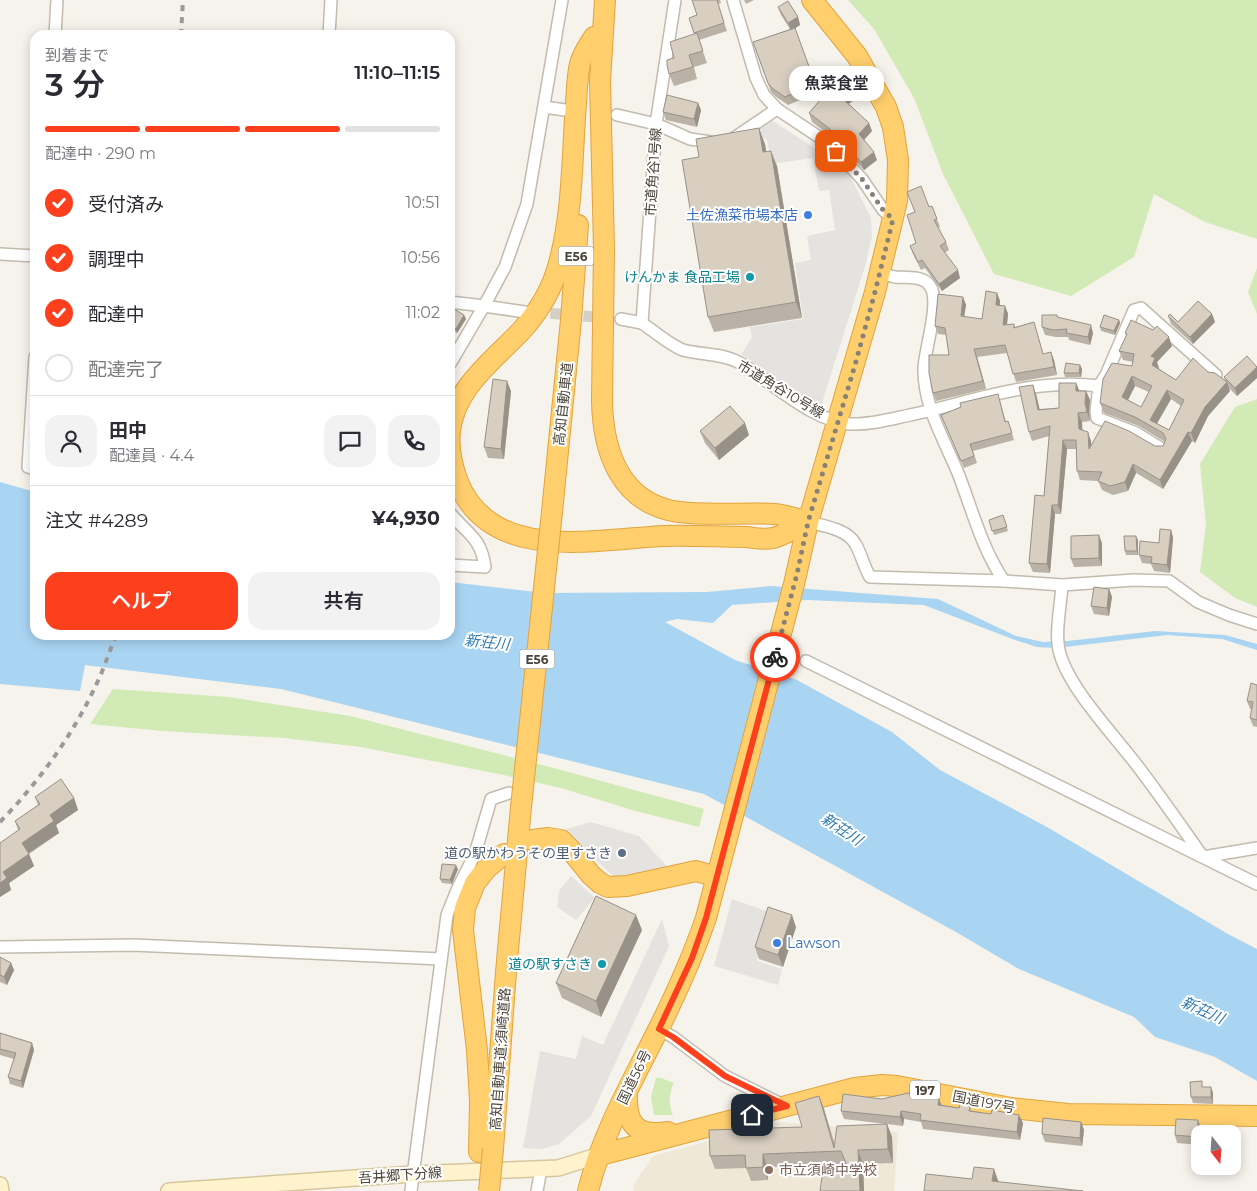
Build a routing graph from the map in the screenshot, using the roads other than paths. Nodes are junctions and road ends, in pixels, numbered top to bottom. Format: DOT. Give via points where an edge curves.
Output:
graph roads {
  1 [pos="57,0"];
  2 [pos="331,0"];
  3 [pos="562,0"];
  4 [pos="598,0"];
  5 [pos="605,0"];
  6 [pos="675,0"];
  7 [pos="733,0"];
  8 [pos="812,0"];
  9 [pos="55,30"];
  10 [pos="329,30"];
  11 [pos="594,37"];
  12 [pos="544,107"];
  13 [pos="565,110"];
  14 [pos="777,110"];
  15 [pos="617,115"];
  16 [pos="656,124"];
  17 [pos="893,219"];
  18 [pos="0,254"];
  19 [pos="30,256"];
  20 [pos="880,273"];
  21 [pos="455,303"];
  22 [pos="484,306"];
  23 [pos="526,312"];
  24 [pos="622,319"];
  25 [pos="642,323"];
  26 [pos="455,355"];
  27 [pos="1216,375"];
  28 [pos="1099,386"];
  29 [pos="932,411"];
  30 [pos="455,415"];
  31 [pos="838,422"];
  32 [pos="1162,449"];
  33 [pos="455,474"];
  34 [pos="455,518"];
  35 [pos="808,522"];
  36 [pos="455,565"];
  37 [pos="1004,581"];
  38 [pos="1062,585"];
  39 [pos="1257,624"];
  40 [pos="806,661"];
  41 [pos="515,800"];
  42 [pos="532,840"];
  43 [pos="1257,848"];
  44 [pos="504,854"];
  45 [pos="1203,857"];
  46 [pos="717,876"];
  47 [pos="1257,884"];
  48 [pos="0,947"];
  49 [pos="441,960"];
  50 [pos="659,1029"];
  51 [pos="627,1092"];
  52 [pos="787,1106"];
  53 [pos="1257,1116"];
  54 [pos="700,1128"];
  55 [pos="486,1151"];
  56 [pos="600,1155"];
  57 [pos="542,1168"];
  58 [pos="413,1174"];
  59 [pos="0,1185"];
  60 [pos="1,1191"];
  61 [pos="169,1191"];
  62 [pos="410,1191"];
  63 [pos="478,1191"];
  64 [pos="489,1191"];
  65 [pos="537,1191"];
  66 [pos="588,1191"];
  1 -- 9 [label="street"];
  2 -- 10 [label="street"];
  3 -- 12 [label="street"];
  4 -- 11 [label="highway, 高知自動車道 / E56"];
  5 -- 35 [label="highway" via="600,81 604,249 602,401 610,454 627,485 638,496 665,509 704,514 776,514"];
  6 -- 16 [label="street, 市道角谷1号線"];
  7 -- 14 [label="street" via="756,78 764,95"];
  8 -- 17 [label="highway, 国道56号" via="857,56 886,107 898,160"];
  11 -- 30 [label="highway" via="580,62 567,228 556,273 543,301 524,328 471,382"];
  11 -- 41 [label="highway, 高知自動車道 / E56, bridge" via="552,512"];
  12 -- 13 [label="street"];
  12 -- 22 [label="street" via="527,204 505,268"];
  14 -- 16 [label="street" via="742,134 715,142 690,139"];
  14 -- 17 [label="street" via="828,143"];
  15 -- 16 [label="street"];
  16 -- 25 [label="street, 市道角谷1号線"];
  17 -- 20 [label="highway, 国道56号"];
  18 -- 19 [label="street"];
  20 -- 29 [label="street" via="922,279 928,282 934,294 924,367 925,387"];
  20 -- 31 [label="highway, 国道56号"];
  21 -- 22 [label="street"];
  22 -- 23 [label="street"];
  22 -- 26 [label="street"];
  24 -- 25 [label="street"];
  25 -- 31 [label="street, 市道角谷10号線" via="681,350 737,361 787,396"];
  27 -- 28 [label="street" via="1141,308 1134,310"];
  28 -- 29 [label="street" via="1079,383 1046,385 998,393"];
  28 -- 32 [label="street" via="1097,418"];
  29 -- 31 [label="street" via="883,421"];
  29 -- 37 [label="street" via="994,566"];
  31 -- 35 [label="highway, 国道56号"];
  33 -- 35 [label="highway" via="470,504 495,526 520,538 591,542 665,536 773,538"];
  34 -- 36 [label="street" via="477,540 485,567"];
  35 -- 37 [label="street" via="839,531 853,540 870,577"];
  35 -- 46 [label="highway, 国道56号"];
  37 -- 38 [label="street"];
  38 -- 39 [label="street" via="1169,581 1198,602"];
  38 -- 45 [label="street" via="1058,638 1059,652 1067,671 1090,707"];
  40 -- 45 [label="street"];
  41 -- 49 [label="street" via="491,799 475,854 447,915"];
  41 -- 55 [label="highway, 高知自動車道;須崎道路 / E56" via="506,972"];
  42 -- 46 [label="highway" via="561,840 590,875 608,887 696,872"];
  43 -- 45 [label="street"];
  44 -- 55 [label="highway" via="475,883 465,908 463,930"];
  45 -- 47 [label="street"];
  46 -- 50 [label="highway, 国道56号" via="696,948"];
  48 -- 49 [label="street" via="132,945"];
  49 -- 58 [label="street"];
  50 -- 51 [label="highway, 国道56号"];
  50 -- 52 [label="street" via="725,1076"];
  51 -- 54 [label="highway" via="630,1120 643,1131 660,1133"];
  51 -- 56 [label="highway, 国道56号"];
  52 -- 53 [label="highway, 国道197号 / 197" via="855,1088 882,1085 914,1088 1011,1108 1068,1114"];
  52 -- 54 [label="highway, 国道197号 / 197"];
  54 -- 56 [label="highway, 国道197号 / 197"];
  55 -- 63 [label="highway"];
  55 -- 64 [label="highway, 高知自動車道;須崎道路 / E56, bridge"];
  56 -- 57 [label="main road, 吾井郷下分線" via="558,1168"];
  56 -- 66 [label="highway, 国道56号"];
  57 -- 58 [label="main road, 吾井郷下分線"];
  57 -- 65 [label="street"];
  58 -- 61 [label="main road, 吾井郷下分線"];
  58 -- 62 [label="street"];
  59 -- 60 [label="main road"];
}
